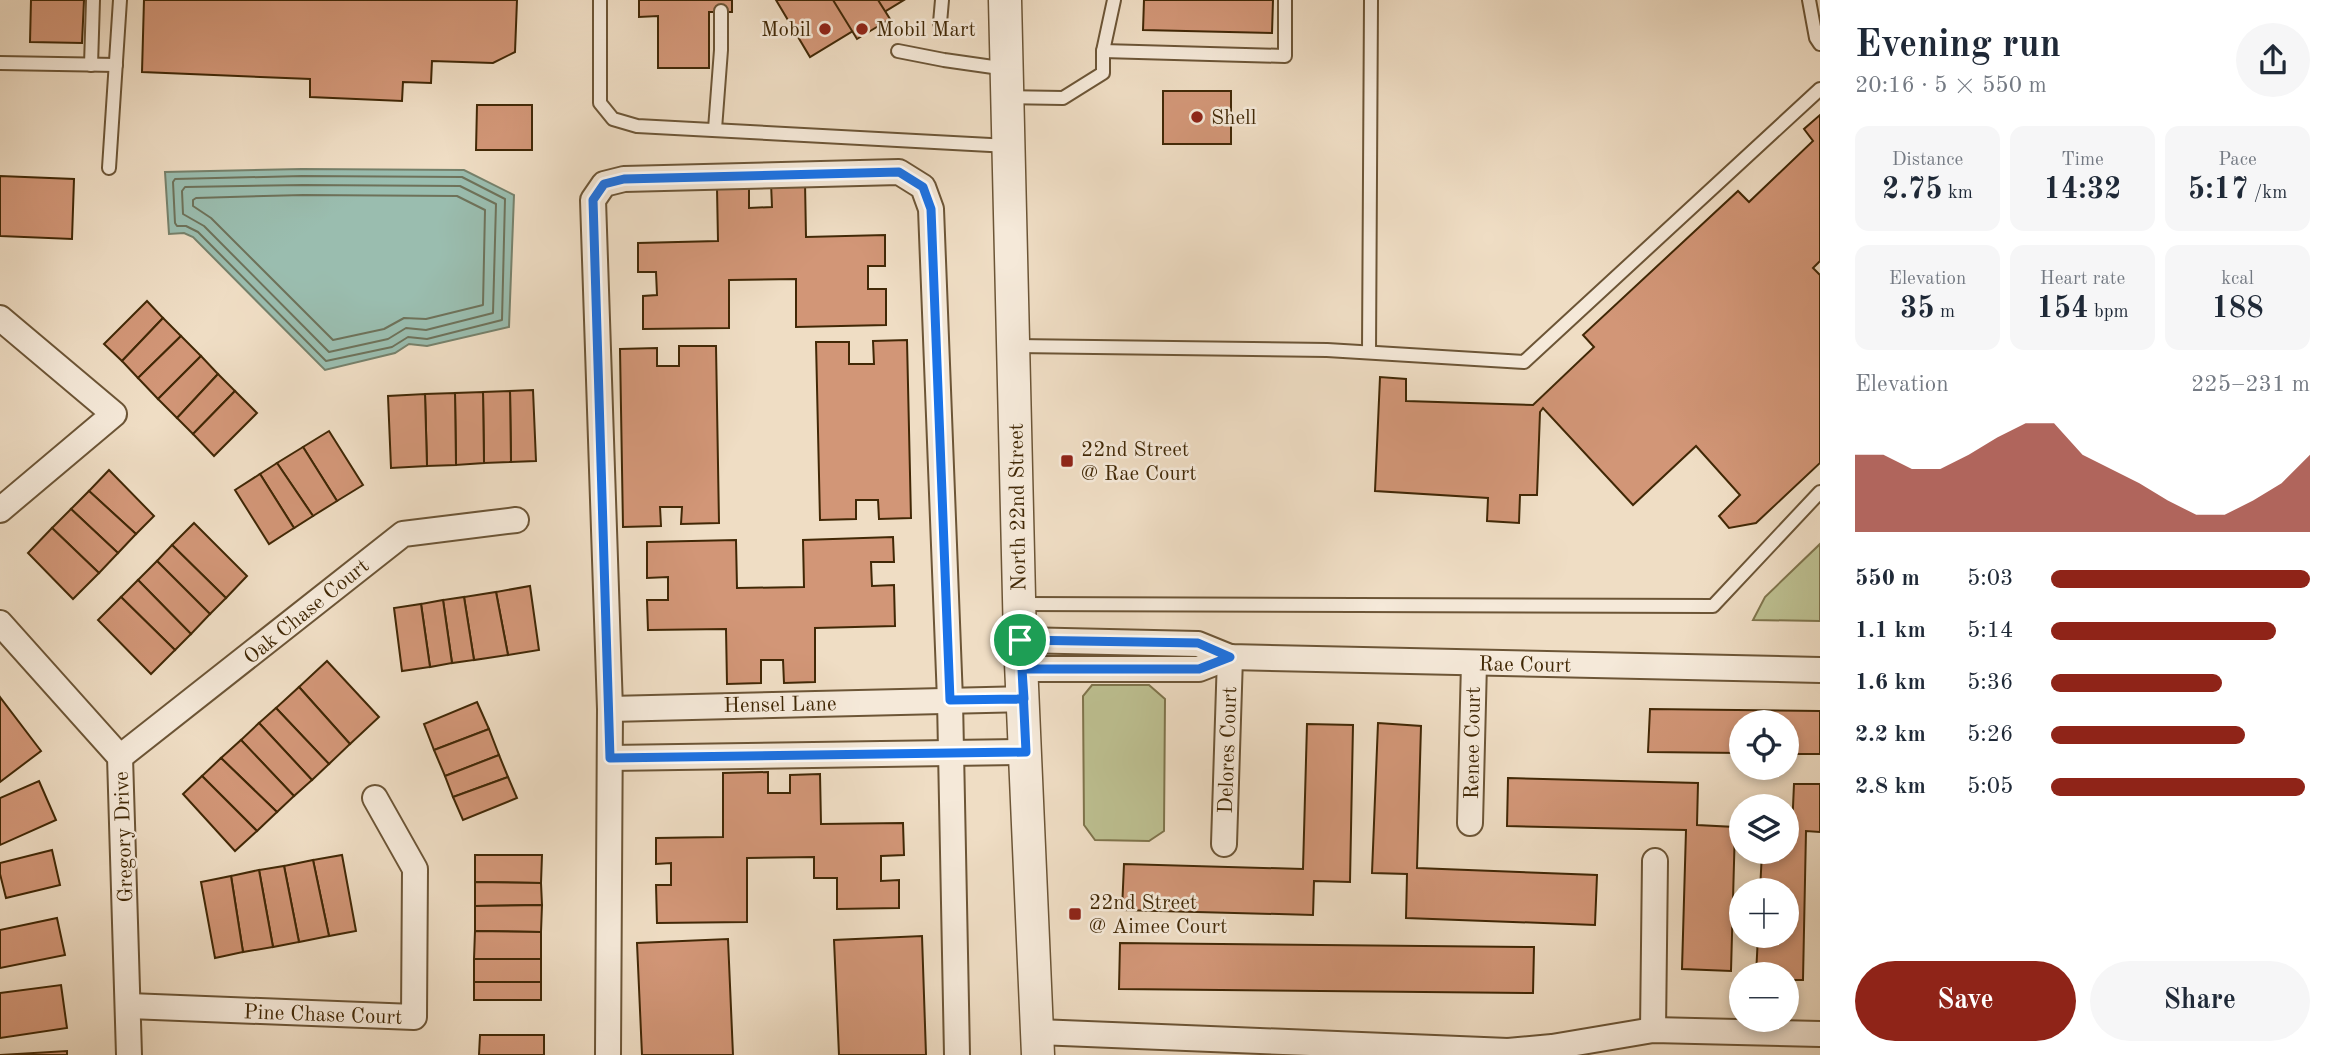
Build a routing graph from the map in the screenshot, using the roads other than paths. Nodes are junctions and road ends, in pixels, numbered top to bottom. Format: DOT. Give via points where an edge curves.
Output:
graph roads {
  1 [pos="93,0"];
  2 [pos="120,0"];
  3 [pos="600,0"];
  4 [pos="942,0"];
  5 [pos="1006,0"];
  6 [pos="1114,0"];
  7 [pos="1284,0"];
  8 [pos="1371,0"];
  9 [pos="1809,0"];
  10 [pos="721,12"];
  11 [pos="940,23"];
  12 [pos="1820,44"];
  13 [pos="898,51"];
  14 [pos="1103,51"];
  15 [pos="0,63"];
  16 [pos="91,65"];
  17 [pos="116,65"];
  18 [pos="1007,83"];
  19 [pos="1820,89"];
  20 [pos="715,129"];
  21 [pos="1009,146"];
  22 [pos="109,168"];
  23 [pos="0,318"];
  24 [pos="1013,346"];
  25 [pos="1369,352"];
  26 [pos="1820,492"];
  27 [pos="0,510"];
  28 [pos="516,520"];
  29 [pos="1019,604"];
  30 [pos="0,623"];
  31 [pos="1230,657"];
  32 [pos="1474,663"];
  33 [pos="1022,670"];
  34 [pos="1820,670"];
  35 [pos="950,700"];
  36 [pos="610,709"];
  37 [pos="1026,752"];
  38 [pos="951,755"];
  39 [pos="120,757"];
  40 [pos="610,758"];
  41 [pos="375,797"];
  42 [pos="1470,823"];
  43 [pos="1224,844"];
  44 [pos="1655,862"];
  45 [pos="129,1006"];
  46 [pos="1653,1030"];
  47 [pos="1820,1034"];
  48 [pos="1038,1044"];
  49 [pos="129,1055"];
  50 [pos="608,1055"];
  51 [pos="957,1055"];
  1 -- 16 [label="lane"];
  2 -- 17 [label="lane"];
  3 -- 20 [label="lane" via="600,103 613,120 637,126"];
  4 -- 11 [label="lane"];
  5 -- 18 [label="street, North 22nd Street"];
  6 -- 14 [label="lane"];
  7 -- 14 [label="lane" via="1285,56"];
  8 -- 25 [label="lane"];
  9 -- 12 [label="lane"];
  10 -- 20 [label="lane"];
  13 -- 18 [label="lane" via="944,60"];
  14 -- 18 [label="lane" via="1103,73 1063,98"];
  15 -- 16 [label="lane"];
  16 -- 17 [label="lane"];
  17 -- 22 [label="lane"];
  18 -- 21 [label="street, North 22nd Street"];
  19 -- 25 [label="lane" via="1524,362"];
  20 -- 21 [label="lane"];
  21 -- 24 [label="street, North 22nd Street"];
  23 -- 27 [label="street" via="114,414"];
  24 -- 25 [label="lane"];
  24 -- 29 [label="street, North 22nd Street"];
  26 -- 29 [label="lane" via="1713,606"];
  28 -- 39 [label="street, Oak Chase Court" via="403,534"];
  29 -- 33 [label="street, North 22nd Street"];
  30 -- 39 [label="street, Gregory Drive"];
  31 -- 32 [label="street, Rae Court"];
  31 -- 33 [label="street, Rae Court" via="1198,643"];
  31 -- 43 [label="street, Delores Court"];
  32 -- 34 [label="street, Rae Court"];
  32 -- 42 [label="street, Renee Court"];
  33 -- 35 [label="street, Rae Court"];
  33 -- 37 [label="street, North 22nd Street"];
  35 -- 36 [label="street, Hensel Lane"];
  35 -- 36 [label="street" via="931,209 923,187 899,172 624,179 604,184 593,200"];
  35 -- 38 [label="street"];
  36 -- 40 [label="street"];
  37 -- 38 [label="street"];
  37 -- 48 [label="street, North 22nd Street"];
  38 -- 40 [label="street"];
  38 -- 51 [label="street"];
  39 -- 45 [label="street, Gregory Drive"];
  40 -- 50 [label="street"];
  41 -- 45 [label="street, Pine Chase Court" via="415,869 414,1017"];
  44 -- 46 [label="street"];
  45 -- 49 [label="street, Gregory Drive"];
  46 -- 47 [label="street"];
  46 -- 48 [label="street" via="1508,1051"];
}
